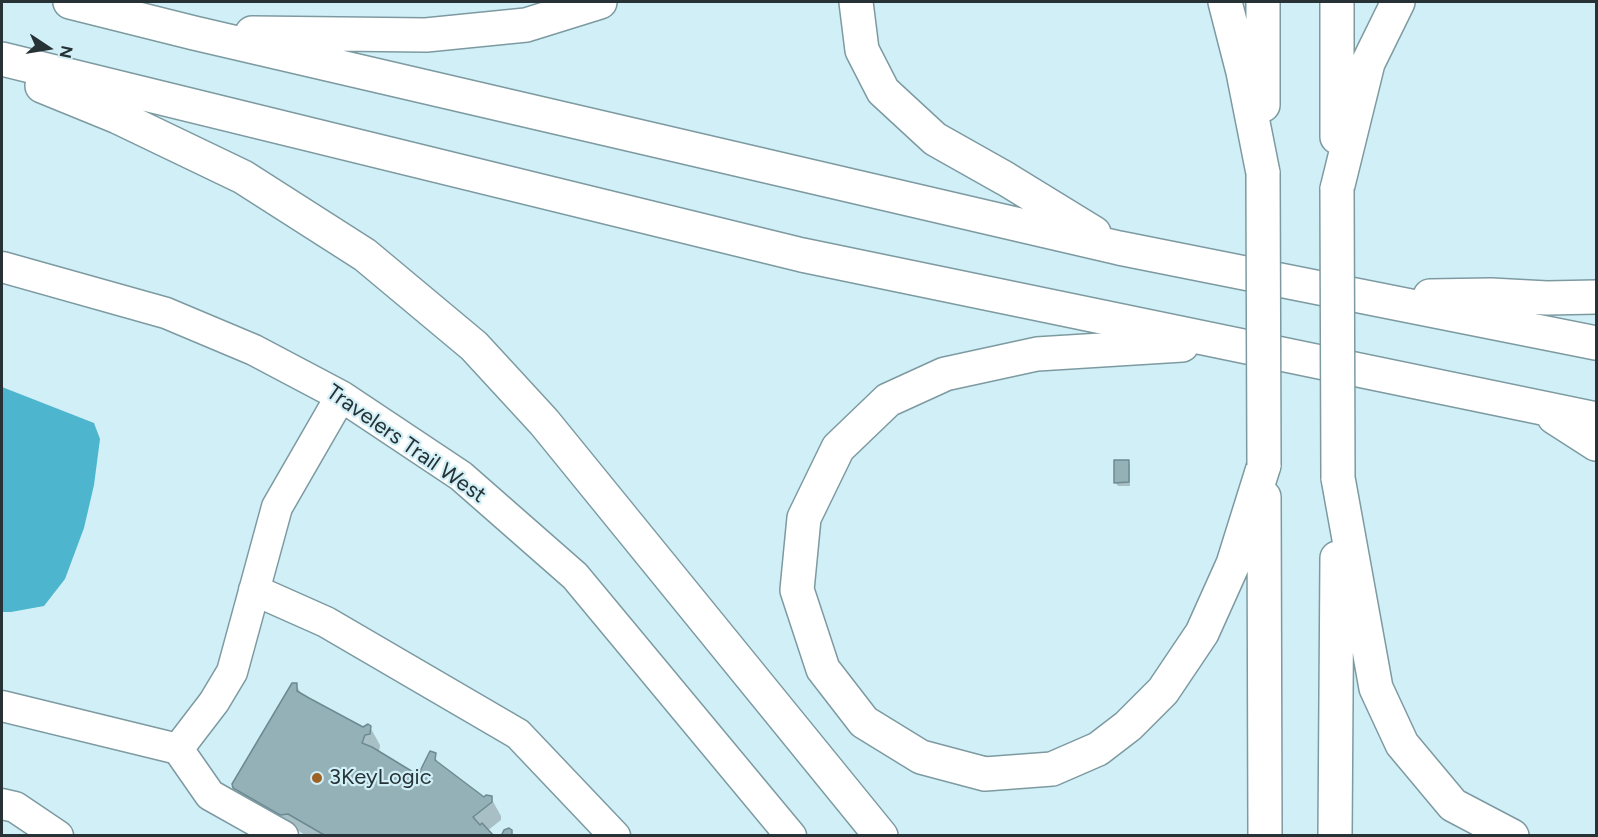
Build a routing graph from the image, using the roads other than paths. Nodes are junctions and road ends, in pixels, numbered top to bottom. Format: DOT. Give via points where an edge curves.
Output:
graph roads {
  1 [pos="70,2"];
  2 [pos="600,2"];
  3 [pos="855,2"];
  4 [pos="1225,2"];
  5 [pos="1263,2"];
  6 [pos="1337,2"];
  7 [pos="1398,2"];
  8 [pos="194,33"];
  9 [pos="2,59"];
  10 [pos="2,70"];
  11 [pos="1263,173"];
  12 [pos="1337,189"];
  13 [pos="1119,248"];
  14 [pos="2,267"];
  15 [pos="1596,297"];
  16 [pos="1375,298"];
  17 [pos="1223,342"];
  18 [pos="1596,343"];
  19 [pos="341,396"];
  20 [pos="1540,408"];
  21 [pos="1596,419"];
  22 [pos="1596,444"];
  23 [pos="1264,465"];
  24 [pos="1338,478"];
  25 [pos="254,590"];
  26 [pos="2,706"];
  27 [pos="178,749"];
  28 [pos="6,812"];
  29 [pos="57,836"];
  30 [pos="283,836"];
  31 [pos="615,836"];
  32 [pos="791,836"];
  33 [pos="881,836"];
  34 [pos="1265,836"];
  35 [pos="1335,836"];
  36 [pos="1512,836"];
  1 -- 8 [label="highway"];
  2 -- 8 [label="highway" via="526,25 426,35"];
  3 -- 13 [label="highway" via="862,50 883,91 935,139"];
  4 -- 11 [label="highway"];
  5 -- 11 [label="highway"];
  6 -- 12 [label="highway"];
  7 -- 12 [label="highway" via="1368,63"];
  8 -- 13 [label="highway"];
  9 -- 17 [label="highway" via="802,255"];
  10 -- 33 [label="highway" via="118,117 243,177 365,255 474,346 544,422"];
  11 -- 23 [label="highway, bridge"];
  12 -- 24 [label="highway, bridge"];
  13 -- 16 [label="highway"];
  14 -- 19 [label="street, Travelers Trail West" via="166,313 254,350"];
  15 -- 16 [label="highway"];
  16 -- 18 [label="highway"];
  17 -- 20 [label="highway"];
  17 -- 23 [label="highway" via="1037,354 945,374 888,400 838,448 804,518 797,590 823,669 864,722 921,757 985,774 1052,769 1098,749 1163,691 1202,633 1233,564"];
  19 -- 25 [label="street" via="278,507"];
  19 -- 32 [label="street, Travelers Trail West" via="461,476 574,576"];
  20 -- 21 [label="highway"];
  20 -- 22 [label="highway"];
  23 -- 34 [label="highway"];
  24 -- 35 [label="highway"];
  24 -- 36 [label="highway" via="1376,688 1402,744 1453,805"];
  25 -- 27 [label="street" via="232,672"];
  25 -- 31 [label="street" via="326,622 518,734"];
  26 -- 27 [label="street"];
  27 -- 30 [label="street" via="210,795"];
  28 -- 29 [label="street"];
}
